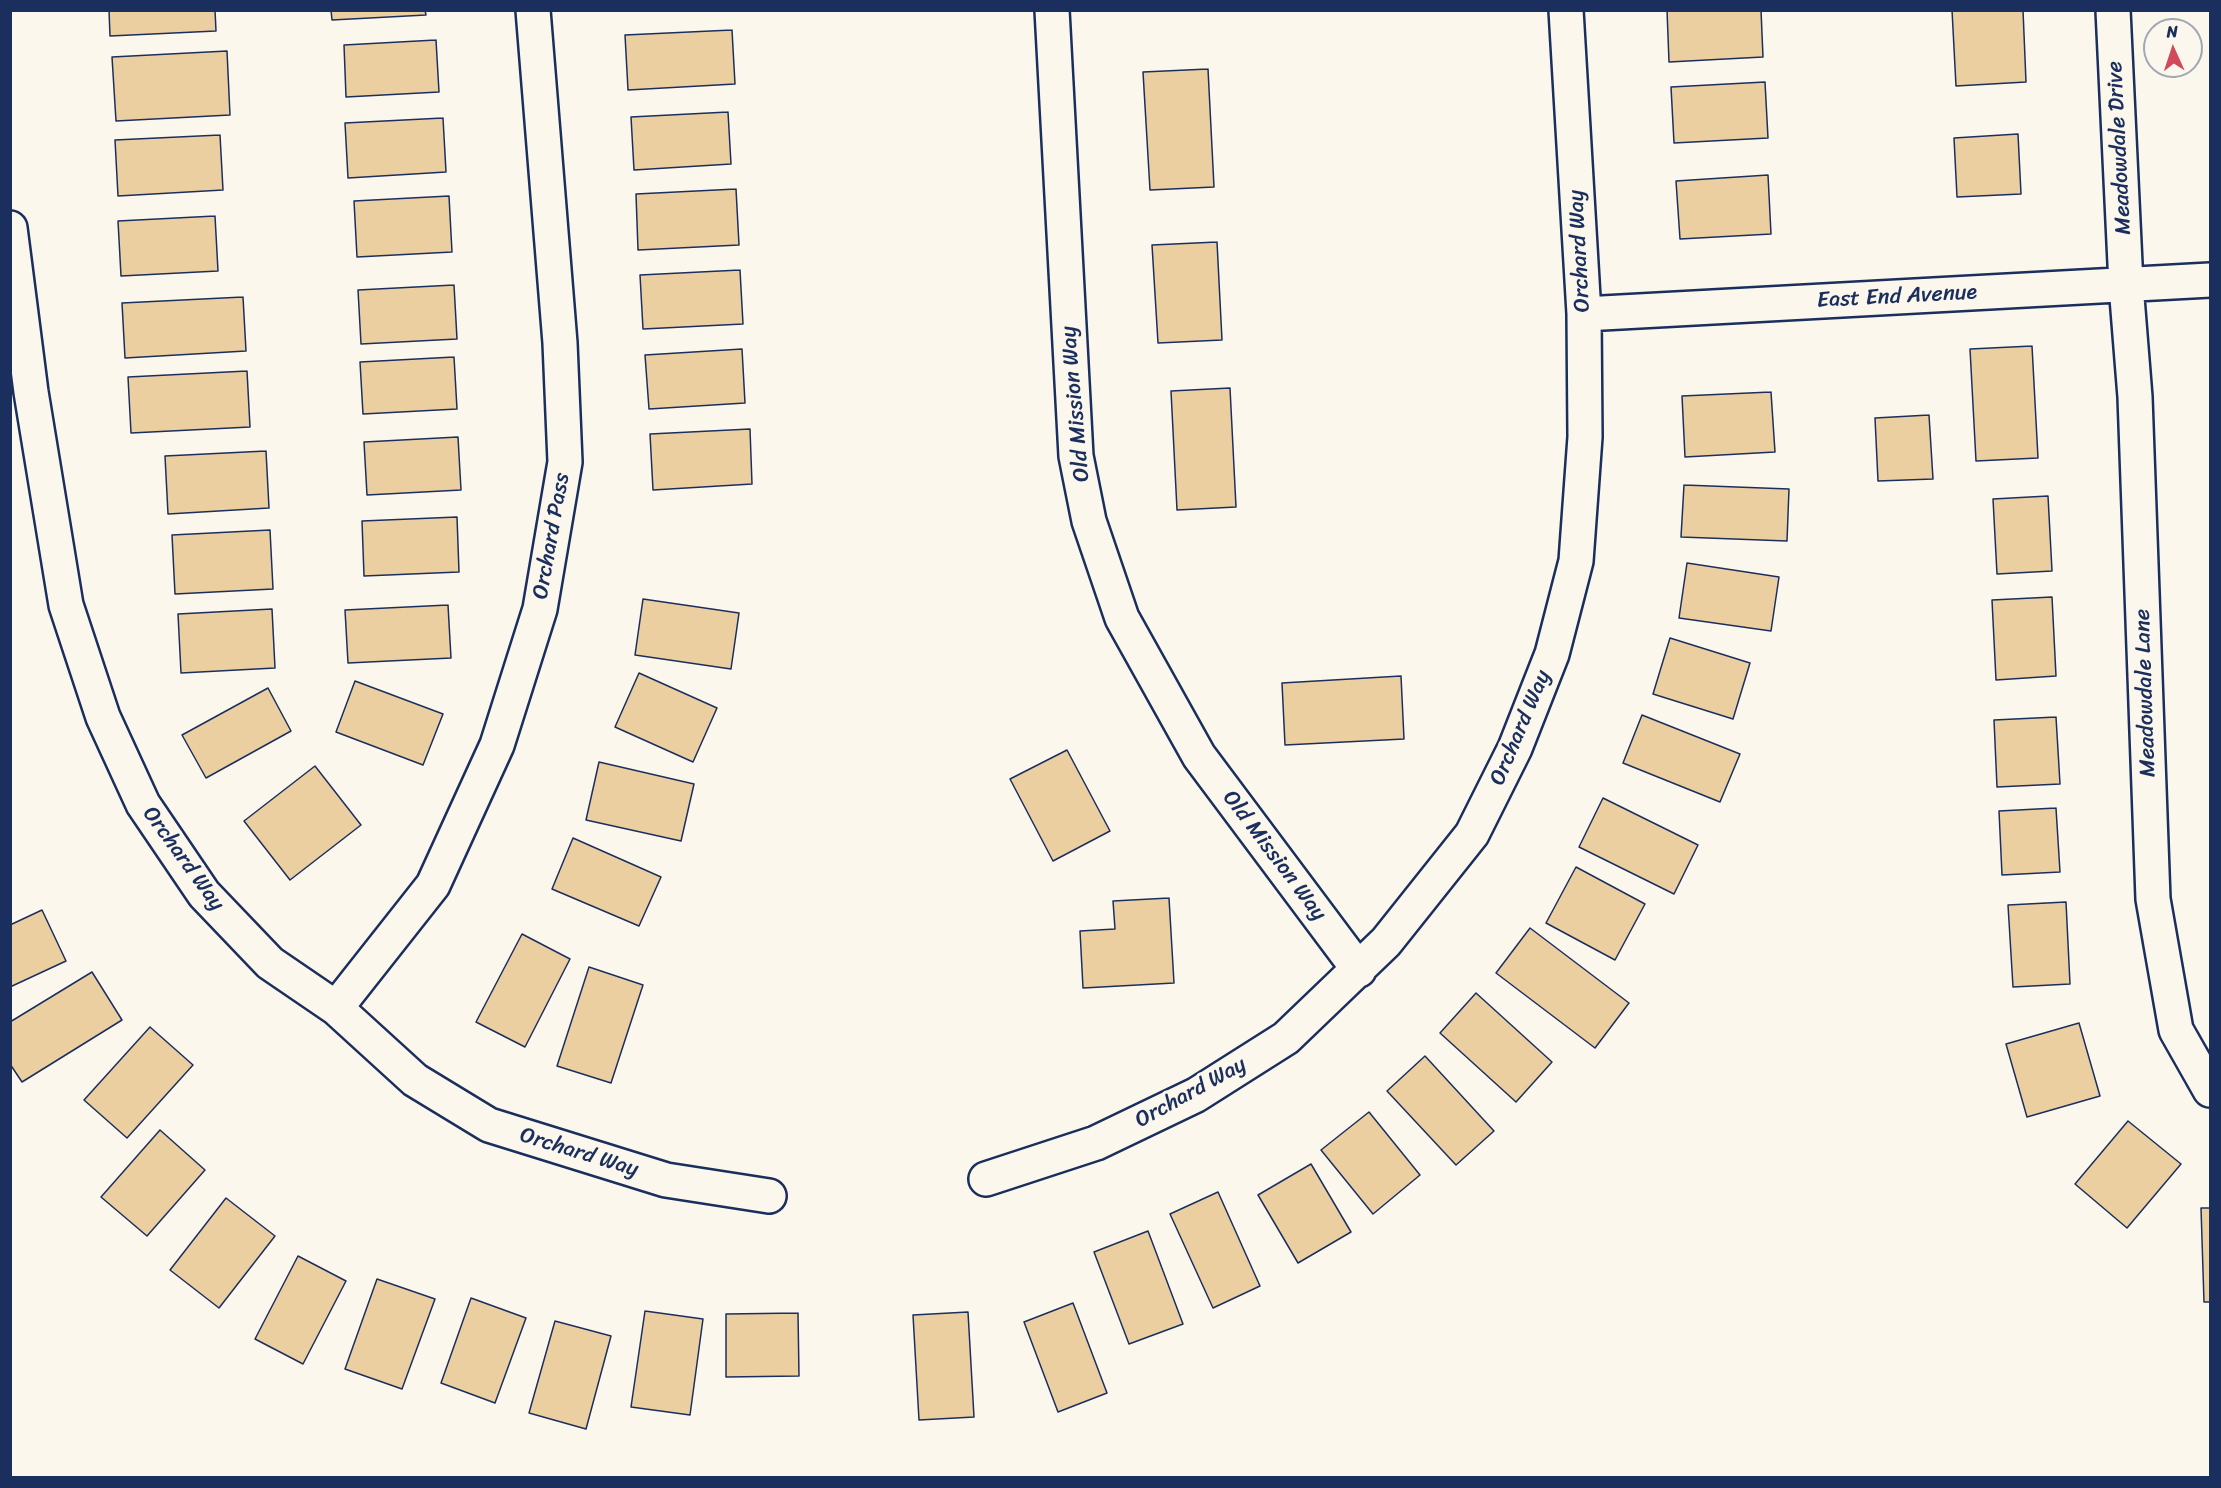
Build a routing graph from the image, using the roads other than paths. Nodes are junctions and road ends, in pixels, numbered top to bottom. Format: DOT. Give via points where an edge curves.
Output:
graph roads {
  1 [pos="533,10"];
  2 [pos="1052,10"];
  3 [pos="1566,10"];
  4 [pos="2113,10"];
  5 [pos="10,228"];
  6 [pos="2211,280"];
  7 [pos="2126,285"];
  8 [pos="1584,314"];
  9 [pos="21,393"];
  10 [pos="1359,970"];
  11 [pos="336,1008"];
  12 [pos="2211,1090"];
  13 [pos="986,1179"];
  14 [pos="769,1196"];
  1 -- 11 [label="street, Orchard Pass" via="566,462 540,609 497,745 433,885"];
  2 -- 10 [label="street, Old Mission Way" via="1077,456 1089,521 1122,618 1198,756"];
  3 -- 8 [label="street, Orchard Way"];
  4 -- 7 [label="street, Meadowdale Drive"];
  5 -- 9 [label="street, Orchard Way"];
  6 -- 7 [label="street, East End Avenue"];
  7 -- 8 [label="street, East End Avenue"];
  7 -- 12 [label="street, Meadowdale Lane" via="2135,397 2153,899 2176,1030"];
  8 -- 10 [label="street, Orchard Way" via="1584,437 1576,561 1552,654 1515,748 1472,834"];
  9 -- 11 [label="street, Orchard Way" via="66,605 103,717 143,804 204,894 270,963"];
  10 -- 13 [label="street, Orchard Way" via="1286,1038 1196,1095 1096,1143"];
  11 -- 14 [label="street, Orchard Way" via="416,1080 489,1125 666,1180"];
}
